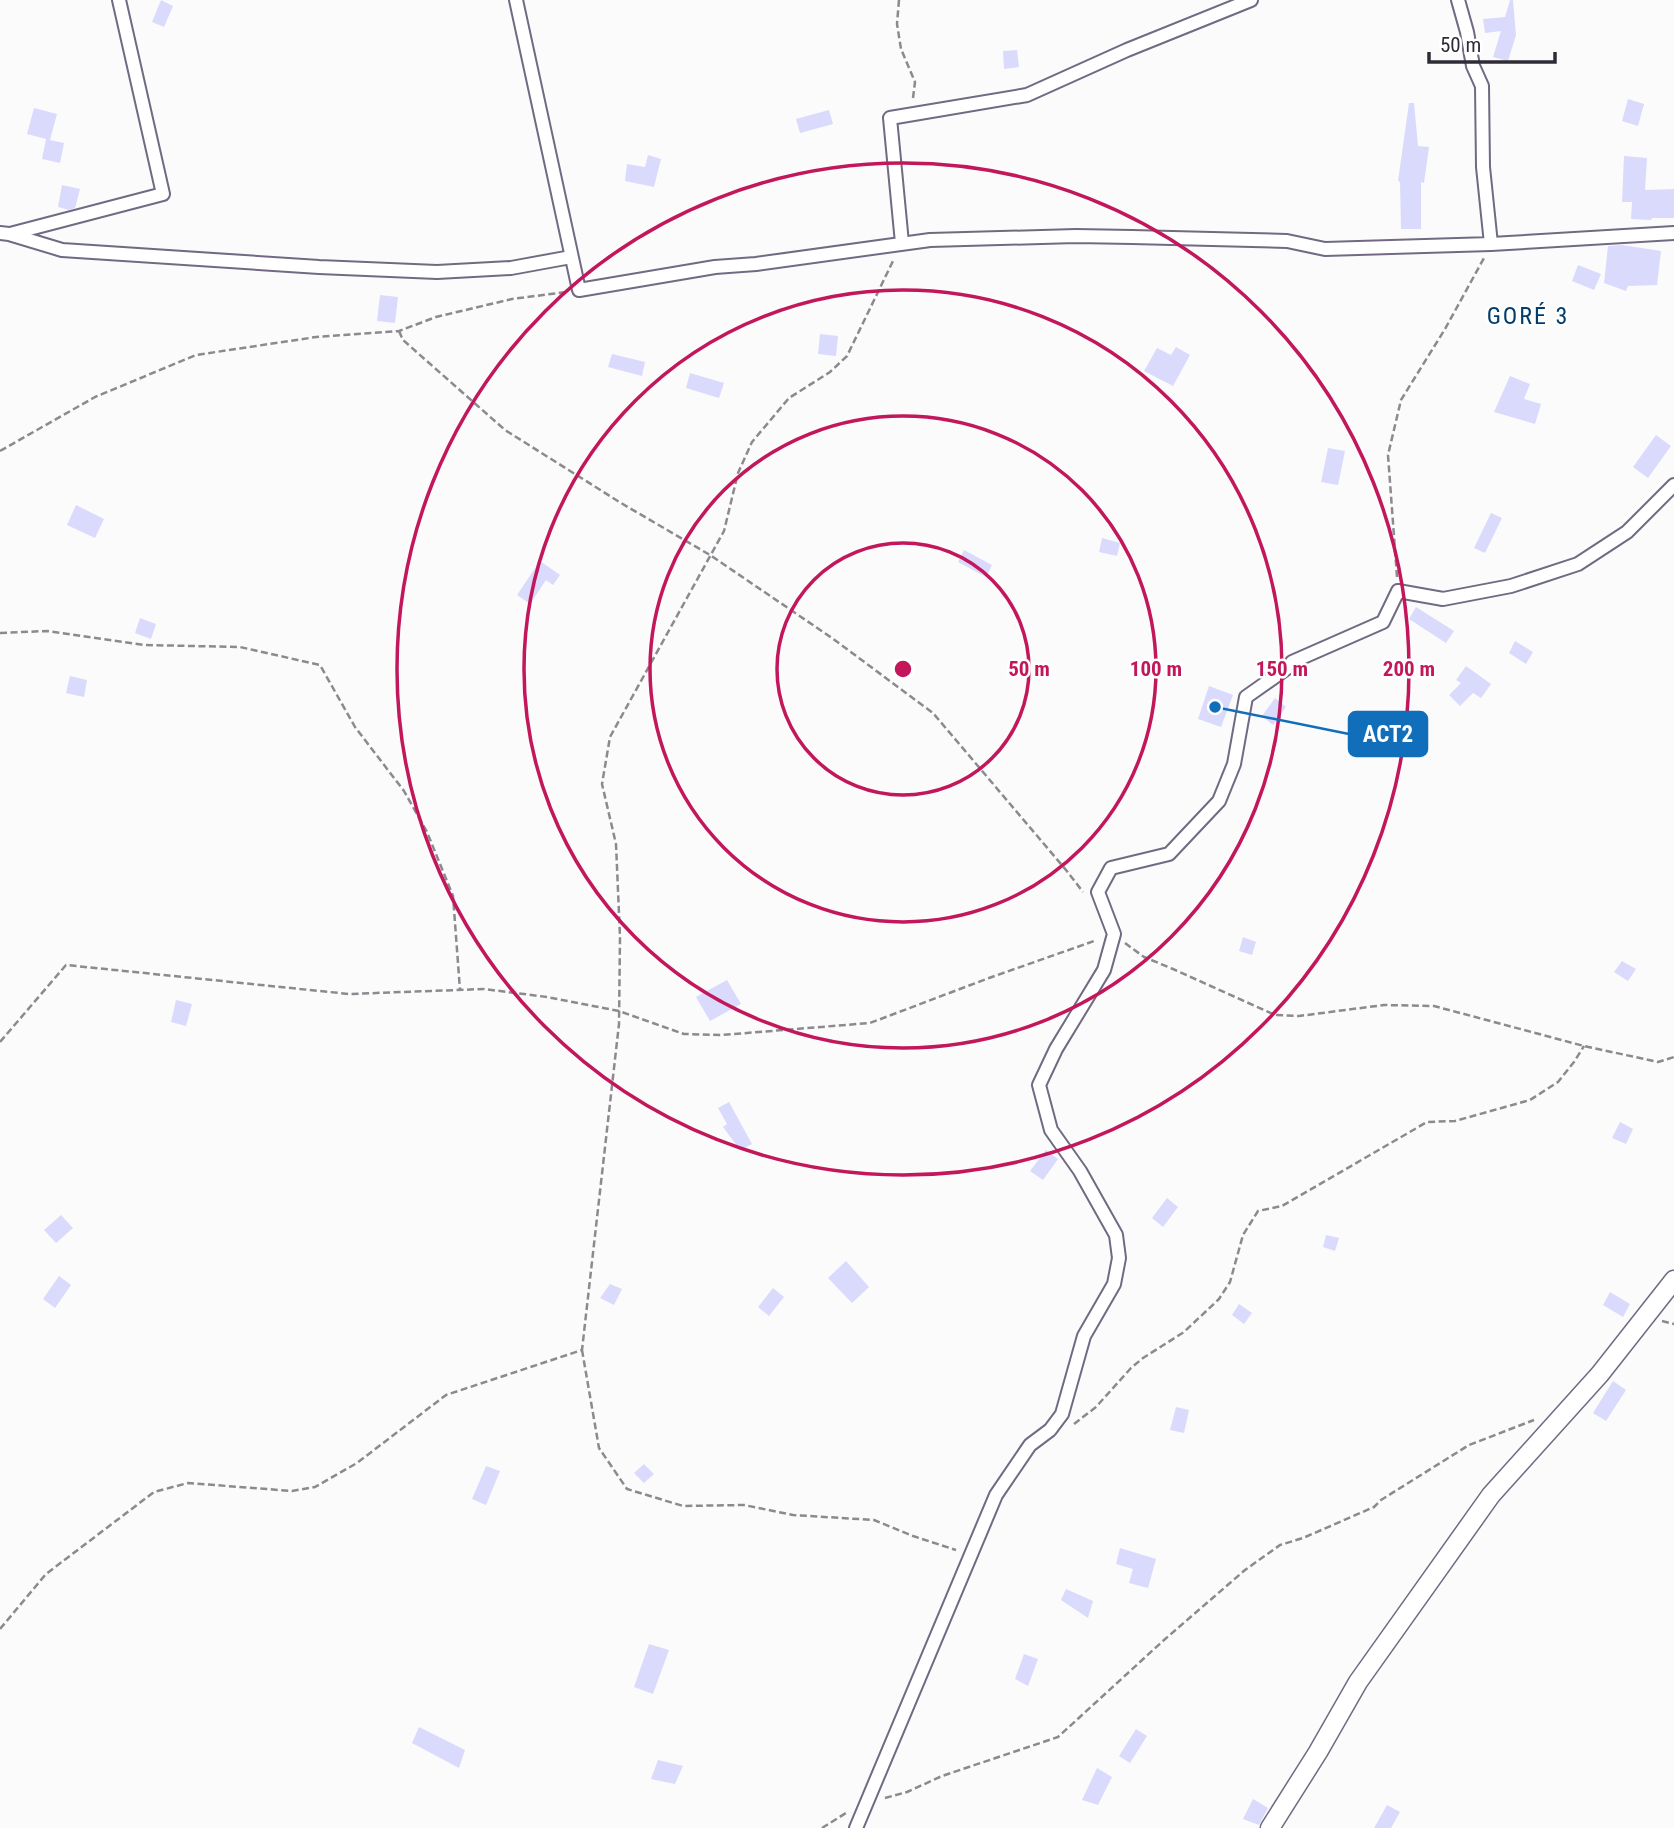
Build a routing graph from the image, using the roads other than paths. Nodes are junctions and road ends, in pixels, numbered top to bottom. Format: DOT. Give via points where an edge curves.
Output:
graph roads {
  1 [pos="119,0"];
  2 [pos="516,0"];
  3 [pos="1251,0"];
  4 [pos="1458,0"];
  5 [pos="1674,233"];
  6 [pos="5,234"];
  7 [pos="902,243"];
  8 [pos="1491,244"];
  9 [pos="571,257"];
  10 [pos="1674,485"];
  11 [pos="1674,1280"];
  12 [pos="856,1828"];
  13 [pos="1270,1828"];
  1 -- 6 [label="street" via="163,194"];
  2 -- 9 [label="street"];
  3 -- 7 [label="street" via="1027,95 890,118"];
  4 -- 8 [label="street" via="1482,86 1483,167"];
  5 -- 8 [label="street"];
  6 -- 9 [label="street" via="62,250 410,271 511,268"];
  7 -- 8 [label="street" via="1076,236 1287,240 1325,249"];
  7 -- 9 [label="street" via="579,290"];
  10 -- 12 [label="street" via="1627,532 1578,565 1511,586 1443,599 1398,591 1383,622 1292,662 1246,697 1234,764 1219,802 1169,854 1111,868 1098,892 1114,934 1104,970 1039,1085 1051,1130 1116,1235 1119,1258 1114,1284 1084,1336 1062,1414 1030,1445 996,1495"];
  11 -- 13 [label="main road" via="1600,1374 1491,1495 1358,1682"];
}
